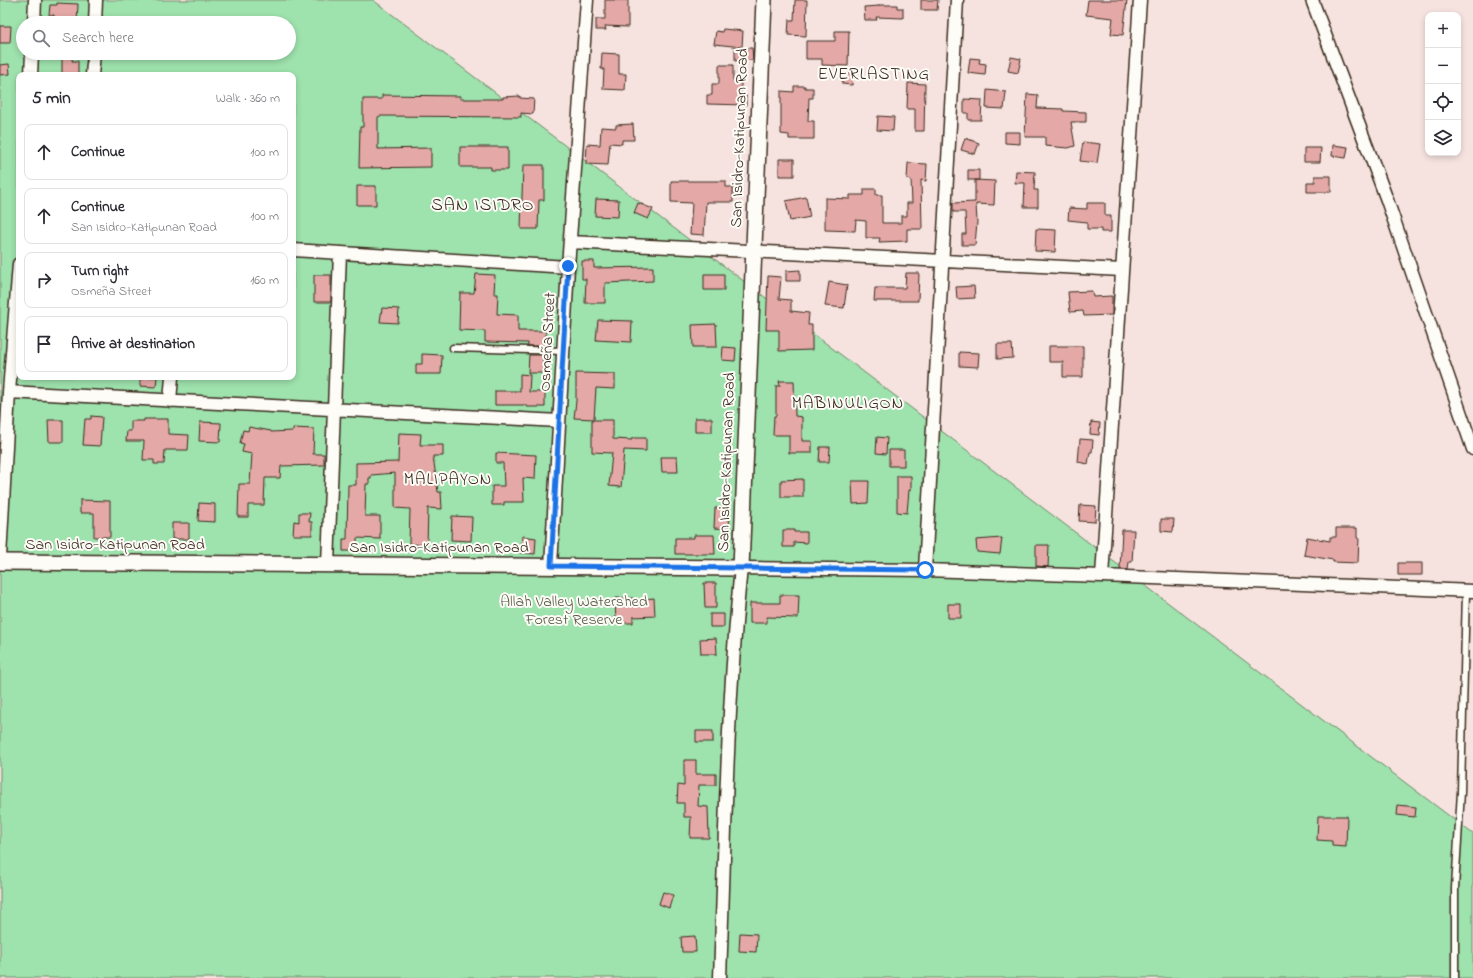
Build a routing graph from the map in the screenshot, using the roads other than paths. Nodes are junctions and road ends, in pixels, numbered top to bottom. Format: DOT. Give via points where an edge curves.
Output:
graph roads {
  1 [pos="35,0"];
  2 [pos="96,0"];
  3 [pos="587,0"];
  4 [pos="764,0"];
  5 [pos="957,0"];
  6 [pos="1140,0"];
  7 [pos="1312,0"];
  8 [pos="34,16"];
  9 [pos="95,16"];
  10 [pos="32,60"];
  11 [pos="93,60"];
  12 [pos="31,72"];
  13 [pos="92,72"];
  14 [pos="570,242"];
  15 [pos="296,250"];
  16 [pos="754,251"];
  17 [pos="340,253"];
  18 [pos="942,261"];
  19 [pos="568,266"];
  20 [pos="1122,270"];
  21 [pos="16,302"];
  22 [pos="453,348"];
  23 [pos="563,351"];
  24 [pos="172,380"];
  25 [pos="9,392"];
  26 [pos="170,401"];
  27 [pos="334,409"];
  28 [pos="559,421"];
  29 [pos="1473,449"];
  30 [pos="0,558"];
  31 [pos="0,562"];
  32 [pos="328,565"];
  33 [pos="551,566"];
  34 [pos="741,568"];
  35 [pos="925,570"];
  36 [pos="1102,576"];
  37 [pos="1469,591"];
  38 [pos="720,978"];
  39 [pos="1455,978"];
  1 -- 8 [label="street"];
  2 -- 9 [label="street"];
  3 -- 14 [label="street, Osmeña Street"];
  4 -- 16 [label="street, San Isidro-Katipunan Road"];
  5 -- 18 [label="street"];
  6 -- 20 [label="street"];
  7 -- 29 [label="street" via="1387,200"];
  10 -- 12 [label="street"];
  11 -- 13 [label="street"];
  14 -- 16 [label="street"];
  14 -- 19 [label="street, Osmeña Street"];
  15 -- 17 [label="street"];
  16 -- 18 [label="street"];
  16 -- 34 [label="street, San Isidro-Katipunan Road"];
  17 -- 19 [label="street"];
  17 -- 27 [label="street"];
  18 -- 20 [label="street"];
  18 -- 35 [label="street"];
  19 -- 23 [label="street, Osmeña Street"];
  20 -- 36 [label="street"];
  21 -- 25 [label="street"];
  22 -- 23 [label="lane"];
  23 -- 28 [label="street, Osmeña Street"];
  24 -- 26 [label="street"];
  25 -- 26 [label="street"];
  25 -- 30 [label="street"];
  26 -- 27 [label="street"];
  27 -- 28 [label="street"];
  27 -- 32 [label="street"];
  28 -- 33 [label="street, Osmeña Street"];
  31 -- 32 [label="street, San Isidro-Katipunan Road"];
  32 -- 33 [label="street, San Isidro-Katipunan Road"];
  33 -- 34 [label="street, San Isidro-Katipunan Road"];
  34 -- 35 [label="street"];
  34 -- 38 [label="street" via="734,632 727,759"];
  35 -- 36 [label="street"];
  36 -- 37 [label="street"];
  37 -- 39 [label="lane" via="1455,888"];
}
